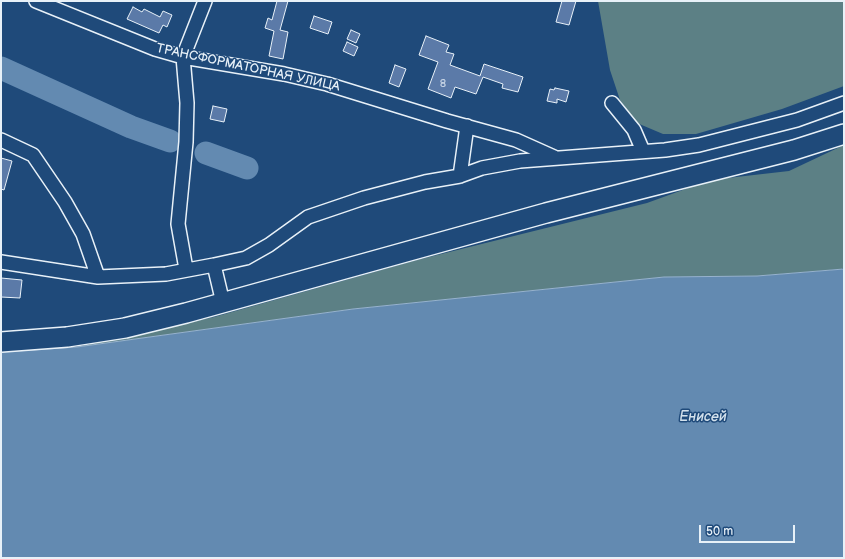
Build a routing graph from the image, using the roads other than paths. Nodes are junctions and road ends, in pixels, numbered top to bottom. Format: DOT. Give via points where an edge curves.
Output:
graph roads {
  1 [pos="36,1"];
  2 [pos="205,1"];
  3 [pos="183,57"];
  4 [pos="612,103"];
  5 [pos="844,103"];
  6 [pos="467,126"];
  7 [pos="844,134"];
  8 [pos="1,140"];
  9 [pos="643,151"];
  10 [pos="554,157"];
  11 [pos="460,176"];
  12 [pos="1,262"];
  13 [pos="214,265"];
  14 [pos="186,269"];
  15 [pos="98,277"];
  16 [pos="223,303"];
  17 [pos="1,342"];
  1 -- 3 [label="street, ТРАНСФОРМАТОРНАЯ УЛИЦА" via="155,49"];
  2 -- 3 [label="street"];
  3 -- 6 [label="street, ТРАНСФОРМАТОРНАЯ УЛИЦА" via="327,84"];
  3 -- 14 [label="street" via="187,104 186,142 178,224"];
  4 -- 9 [label="street" via="634,130"];
  5 -- 9 [label="street" via="797,120 705,143"];
  6 -- 10 [label="street, ТРАНСФОРМАТОРНАЯ УЛИЦА" via="516,140"];
  6 -- 11 [label="street"];
  7 -- 16 [label="street" via="794,150 546,213"];
  8 -- 15 [label="street" via="32,155 65,202 83,234"];
  9 -- 10 [label="street"];
  10 -- 11 [label="street" via="482,168"];
  11 -- 13 [label="street" via="364,198 308,217 246,258"];
  12 -- 15 [label="street"];
  13 -- 14 [label="street"];
  13 -- 16 [label="street"];
  14 -- 15 [label="street" via="166,274"];
  16 -- 17 [label="street" via="125,328 67,337"];
}
